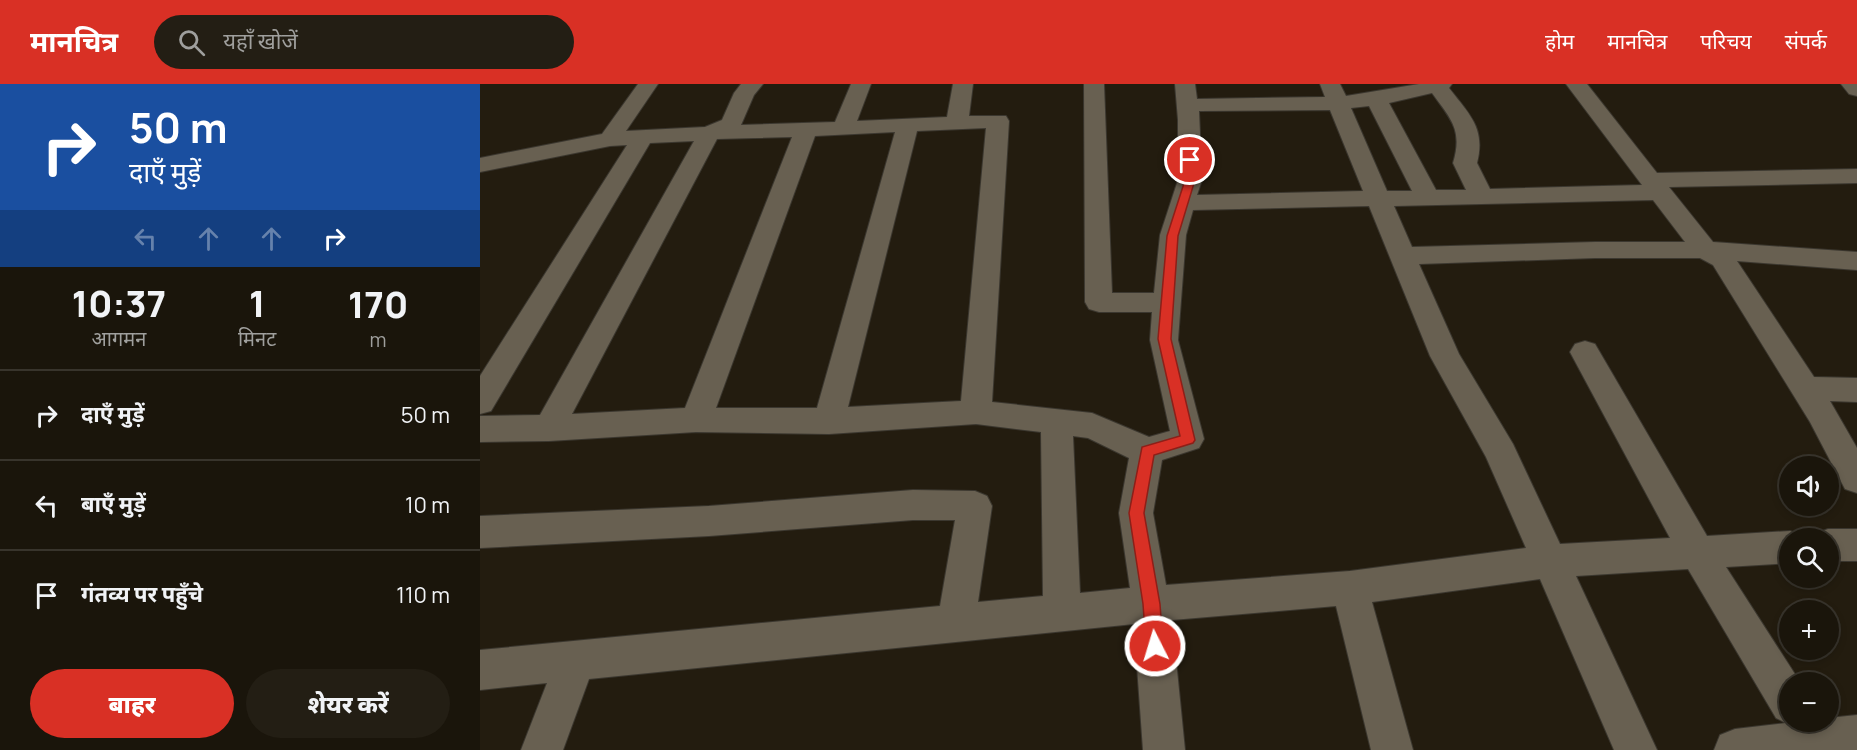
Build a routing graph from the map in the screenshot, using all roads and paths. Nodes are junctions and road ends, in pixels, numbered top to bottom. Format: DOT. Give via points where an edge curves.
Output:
graph roads {
  1 [pos="648,84"];
  2 [pos="753,84"];
  3 [pos="861,84"];
  4 [pos="963,84"];
  5 [pos="1094,84"];
  6 [pos="1576,84"];
  7 [pos="1852,84"];
  8 [pos="1439,85"];
  9 [pos="1857,89"];
  10 [pos="1334,93"];
  11 [pos="1186,94"];
  12 [pos="1376,99"];
  13 [pos="957,123"];
  14 [pos="908,125"];
  15 [pos="843,128"];
  16 [pos="806,129"];
  17 [pos="709,133"];
  18 [pos="643,137"];
  19 [pos="610,138"];
  20 [pos="480,165"];
  21 [pos="1857,176"];
  22 [pos="1656,186"];
  23 [pos="1379,197"];
  24 [pos="1428,198"];
  25 [pos="1482,198"];
  26 [pos="1182,204"];
  27 [pos="1706,250"];
  28 [pos="1405,256"];
  29 [pos="1857,261"];
  30 [pos="1167,303"];
  31 [pos="1585,352"];
  32 [pos="1805,388"];
  33 [pos="1857,390"];
  34 [pos="480,402"];
  35 [pos="976,412"];
  36 [pos="696,420"];
  37 [pos="829,421"];
  38 [pos="1057,422"];
  39 [pos="549,428"];
  40 [pos="480,429"];
  41 [pos="1147,451"];
  42 [pos="1857,479"];
  43 [pos="480,532"];
  44 [pos="1779,548"];
  45 [pos="1697,552"];
  46 [pos="1550,561"];
  47 [pos="1350,588"];
  48 [pos="1151,604"];
  49 [pos="1062,612"];
  50 [pos="956,623"];
  51 [pos="576,660"];
  52 [pos="480,670"];
  53 [pos="1779,686"];
  54 [pos="1857,736"];
  55 [pos="1810,737"];
  56 [pos="542,750"];
  57 [pos="1164,750"];
  58 [pos="1392,750"];
  59 [pos="1636,750"];
  60 [pos="1735,750"];
  1 -- 19 [label="street"];
  2 -- 17 [label="street" via="744,93 731,124"];
  3 -- 15 [label="street"];
  4 -- 13 [label="street"];
  5 -- 30 [label="street" via="1099,302"];
  6 -- 22 [label="street"];
  7 -- 9 [label="street"];
  8 -- 12 [label="street"];
  8 -- 25 [label="street" via="1463,121 1470,145 1465,163"];
  10 -- 11 [label="street"];
  10 -- 12 [label="street"];
  10 -- 23 [label="street"];
  11 -- 26 [label="street" via="1190,180"];
  12 -- 24 [label="street"];
  13 -- 14 [label="street"];
  13 -- 35 [label="street" via="998,122"];
  14 -- 15 [label="street"];
  14 -- 37 [label="street"];
  15 -- 16 [label="street"];
  16 -- 17 [label="street"];
  16 -- 36 [label="street"];
  17 -- 18 [label="street"];
  17 -- 39 [label="street"];
  18 -- 19 [label="street"];
  18 -- 34 [label="street"];
  19 -- 20 [label="street"];
  21 -- 22 [label="street"];
  22 -- 25 [label="street"];
  22 -- 27 [label="street"];
  23 -- 24 [label="street"];
  23 -- 26 [label="street"];
  23 -- 28 [label="street"];
  24 -- 25 [label="street"];
  26 -- 30 [label="street" via="1173,236"];
  27 -- 28 [label="street"];
  27 -- 29 [label="street"];
  27 -- 32 [label="street" via="1722,259"];
  28 -- 46 [label="street" via="1445,356 1501,453"];
  30 -- 41 [label="street" via="1164,339 1188,440"];
  31 -- 45 [label="street"];
  32 -- 33 [label="street"];
  32 -- 42 [label="street"];
  35 -- 37 [label="street"];
  35 -- 38 [label="street"];
  36 -- 37 [label="street"];
  36 -- 39 [label="street"];
  38 -- 41 [label="street" via="1092,426"];
  38 -- 49 [label="street"];
  39 -- 40 [label="street"];
  41 -- 48 [label="street" via="1136,513"];
  43 -- 50 [label="street" via="709,521 913,505 975,506"];
  44 -- 45 [label="street"];
  45 -- 46 [label="street"];
  45 -- 53 [label="street"];
  46 -- 47 [label="street"];
  46 -- 59 [label="street"];
  47 -- 48 [label="street"];
  47 -- 58 [label="street"];
  48 -- 49 [label="street"];
  48 -- 57 [label="street"];
  49 -- 50 [label="street"];
  50 -- 51 [label="street"];
  51 -- 52 [label="street"];
  51 -- 56 [label="street"];
  54 -- 55 [label="street"];
  55 -- 60 [label="street"];
}
